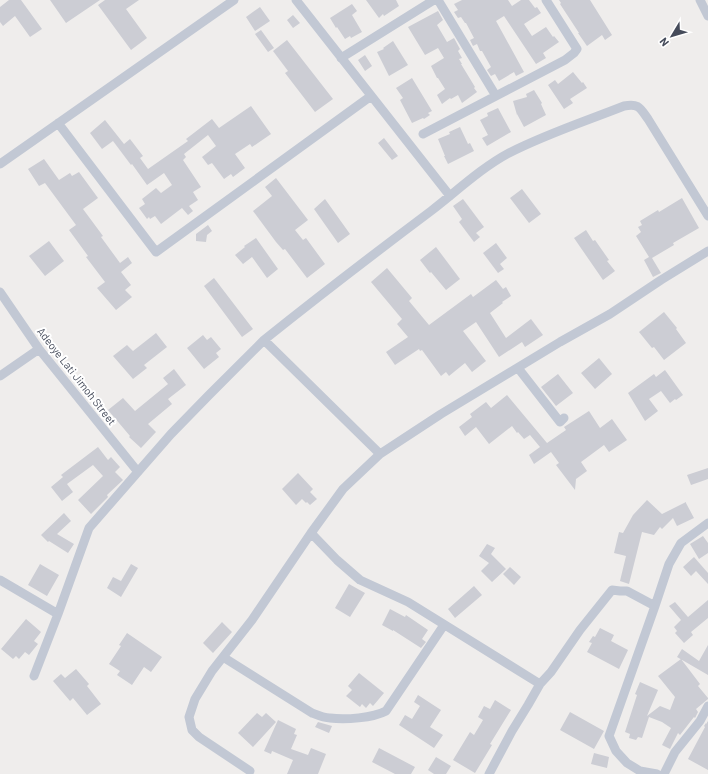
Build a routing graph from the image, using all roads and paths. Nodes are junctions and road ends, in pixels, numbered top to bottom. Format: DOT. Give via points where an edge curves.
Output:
graph roads {
  1 [pos="234,0"];
  2 [pos="296,0"];
  3 [pos="434,0"];
  4 [pos="438,0"];
  5 [pos="546,0"];
  6 [pos="700,0"];
  7 [pos="708,16"];
  8 [pos="341,58"];
  9 [pos="371,96"];
  10 [pos="496,96"];
  11 [pos="58,123"];
  12 [pos="423,134"];
  13 [pos="0,164"];
  14 [pos="450,196"];
  15 [pos="708,216"];
  16 [pos="708,250"];
  17 [pos="0,292"];
  18 [pos="264,340"];
  19 [pos="39,349"];
  20 [pos="518,368"];
  21 [pos="0,376"];
  22 [pos="564,418"];
  23 [pos="380,454"];
  24 [pos="138,472"];
  25 [pos="708,524"];
  26 [pos="311,533"];
  27 [pos="0,580"];
  28 [pos="655,606"];
  29 [pos="58,614"];
  30 [pos="444,625"];
  31 [pos="223,657"];
  32 [pos="34,676"];
  33 [pos="540,684"];
  34 [pos="708,706"];
  35 [pos="250,771"];
  36 [pos="489,774"];
  37 [pos="657,774"];
  38 [pos="664,774"];
  1 -- 11 [label="street"];
  2 -- 8 [label="street"];
  3 -- 8 [label="street"];
  4 -- 10 [label="street"];
  5 -- 10 [label="street" via="577,49 565,60"];
  6 -- 7 [label="street"];
  8 -- 9 [label="street"];
  9 -- 11 [label="street" via="156,252"];
  9 -- 14 [label="street"];
  10 -- 12 [label="street"];
  11 -- 13 [label="street"];
  14 -- 15 [label="street" via="484,169 509,154 633,104 648,119"];
  14 -- 18 [label="street"];
  16 -- 20 [label="street" via="610,314"];
  17 -- 19 [label="street, Adeoye Lati Jimoh Street"];
  18 -- 23 [label="street"];
  18 -- 24 [label="street" via="171,434"];
  19 -- 21 [label="street"];
  19 -- 24 [label="street, Adeoye Lati Jimoh Street"];
  20 -- 22 [label="street" via="560,422"];
  20 -- 23 [label="street"];
  23 -- 26 [label="street" via="343,489"];
  24 -- 29 [label="street" via="89,528"];
  25 -- 28 [label="street" via="681,543 669,564"];
  26 -- 30 [label="street" via="360,580 408,602"];
  26 -- 31 [label="street" via="252,620"];
  27 -- 29 [label="street"];
  28 -- 33 [label="street" via="627,591 612,590"];
  28 -- 37 [label="street" via="609,736 616,751 627,763 640,771"];
  29 -- 32 [label="street"];
  30 -- 31 [label="street" via="386,711 381,714 346,719 328,718 312,713"];
  30 -- 33 [label="street"];
  31 -- 35 [label="street" via="195,699 189,717 192,730"];
  33 -- 36 [label="street"];
  34 -- 38 [label="street" via="675,752"];
}
